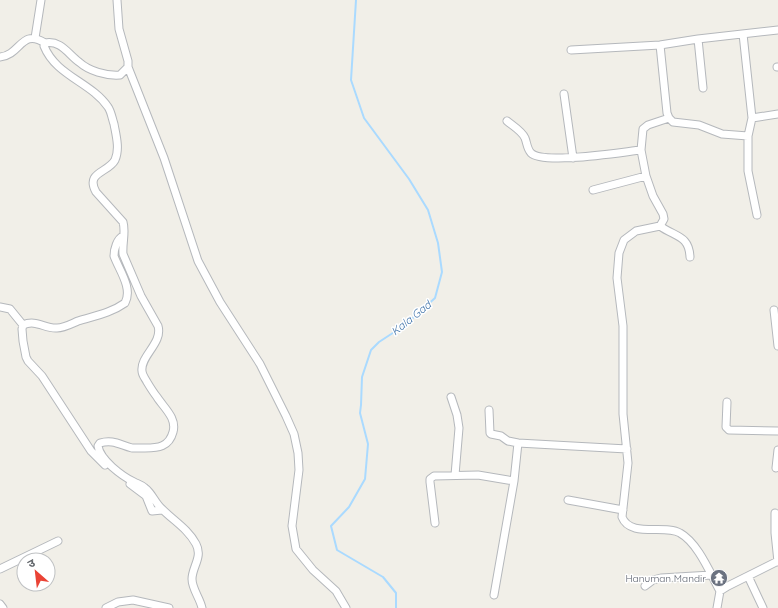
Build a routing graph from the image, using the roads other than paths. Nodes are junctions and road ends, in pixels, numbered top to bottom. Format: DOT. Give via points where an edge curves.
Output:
graph roads {
  1 [pos="41,0"];
  2 [pos="117,0"];
  3 [pos="778,30"];
  4 [pos="743,34"];
  5 [pos="35,38"];
  6 [pos="698,39"];
  7 [pos="45,43"];
  8 [pos="660,45"];
  9 [pos="571,50"];
  10 [pos="0,57"];
  11 [pos="128,67"];
  12 [pos="703,88"];
  13 [pos="564,94"];
  14 [pos="778,114"];
  15 [pos="669,118"];
  16 [pos="752,118"];
  17 [pos="507,121"];
  18 [pos="748,136"];
  19 [pos="641,150"];
  20 [pos="573,158"];
  21 [pos="646,176"];
  22 [pos="593,190"];
  23 [pos="757,215"];
  24 [pos="660,226"];
  25 [pos="123,236"];
  26 [pos="690,257"];
  27 [pos="0,308"];
  28 [pos="774,310"];
  29 [pos="23,324"];
  30 [pos="778,346"];
  31 [pos="451,397"];
  32 [pos="727,402"];
  33 [pos="489,410"];
  34 [pos="778,431"];
  35 [pos="518,442"];
  36 [pos="627,449"];
  37 [pos="778,450"];
  38 [pos="776,468"];
  39 [pos="455,475"];
  40 [pos="514,481"];
  41 [pos="568,500"];
  42 [pos="162,510"];
  43 [pos="623,510"];
  44 [pos="775,513"];
  45 [pos="435,523"];
  46 [pos="58,541"];
  47 [pos="778,562"];
  48 [pos="0,569"];
  49 [pos="711,575"];
  50 [pos="748,576"];
  51 [pos="645,586"];
  52 [pos="720,591"];
  53 [pos="494,594"];
  54 [pos="200,600"];
  55 [pos="0,604"];
  56 [pos="3,608"];
  57 [pos="106,608"];
  58 [pos="169,608"];
  59 [pos="202,608"];
  60 [pos="206,608"];
  61 [pos="346,608"];
  62 [pos="717,608"];
  63 [pos="763,608"];
  1 -- 5 [label="street"];
  2 -- 11 [label="street" via="119,29"];
  3 -- 4 [label="street"];
  4 -- 6 [label="street"];
  4 -- 16 [label="street"];
  5 -- 7 [label="street"];
  5 -- 10 [label="street" via="25,41 9,55"];
  6 -- 8 [label="street"];
  6 -- 12 [label="street"];
  7 -- 11 [label="street" via="61,45 84,66 106,74 120,76"];
  7 -- 25 [label="street" via="46,50 61,69 94,93 110,110 117,143 116,156 114,162 93,181 96,192 123,222"];
  8 -- 9 [label="street"];
  8 -- 15 [label="street"];
  11 -- 61 [label="street" via="164,158 198,261 220,302 260,364 294,434 299,470 292,526 296,549 313,570 336,591"];
  13 -- 20 [label="street"];
  14 -- 16 [label="street"];
  15 -- 18 [label="street" via="673,122 699,125 722,134"];
  15 -- 19 [label="street" via="643,129"];
  16 -- 18 [label="street"];
  17 -- 20 [label="street" via="523,134 532,154"];
  18 -- 23 [label="street" via="748,171"];
  19 -- 20 [label="street"];
  19 -- 21 [label="street"];
  21 -- 22 [label="street"];
  21 -- 24 [label="street" via="663,214 664,219"];
  24 -- 26 [label="street" via="683,239 689,248"];
  24 -- 36 [label="street" via="636,231 624,240 619,252 617,284 623,326 623,414"];
  25 -- 29 [label="street" via="119,239 114,256 127,289 125,303 106,313 58,328 33,322"];
  25 -- 42 [label="street" via="122,247 126,262 160,330 141,370 173,420 174,430 170,441 158,448 132,448 110,441 98,446 105,459 121,474 149,491"];
  27 -- 29 [label="street" via="10,309"];
  28 -- 30 [label="street"];
  29 -- 42 [label="street" via="23,341 28,361 42,376 91,451 116,476 146,496 152,510"];
  31 -- 39 [label="street" via="458,428"];
  32 -- 34 [label="street" via="727,429"];
  33 -- 35 [label="street" via="490,433 508,441"];
  35 -- 36 [label="street"];
  35 -- 40 [label="street"];
  36 -- 43 [label="street"];
  37 -- 38 [label="street"];
  39 -- 40 [label="street" via="478,475"];
  39 -- 45 [label="street" via="438,475 430,479"];
  40 -- 53 [label="street"];
  41 -- 43 [label="street"];
  42 -- 54 [label="street" via="183,527 197,545 198,560 192,583"];
  43 -- 49 [label="street" via="624,521 629,526 682,534 696,548"];
  44 -- 47 [label="street"];
  46 -- 48 [label="street"];
  47 -- 50 [label="street"];
  49 -- 51 [label="street" via="661,578"];
  49 -- 52 [label="street"];
  50 -- 52 [label="street"];
  50 -- 63 [label="street"];
  52 -- 62 [label="street"];
  54 -- 59 [label="street"];
  54 -- 60 [label="street"];
  55 -- 56 [label="street"];
  57 -- 58 [label="street" via="118,602 133,600"];
}
